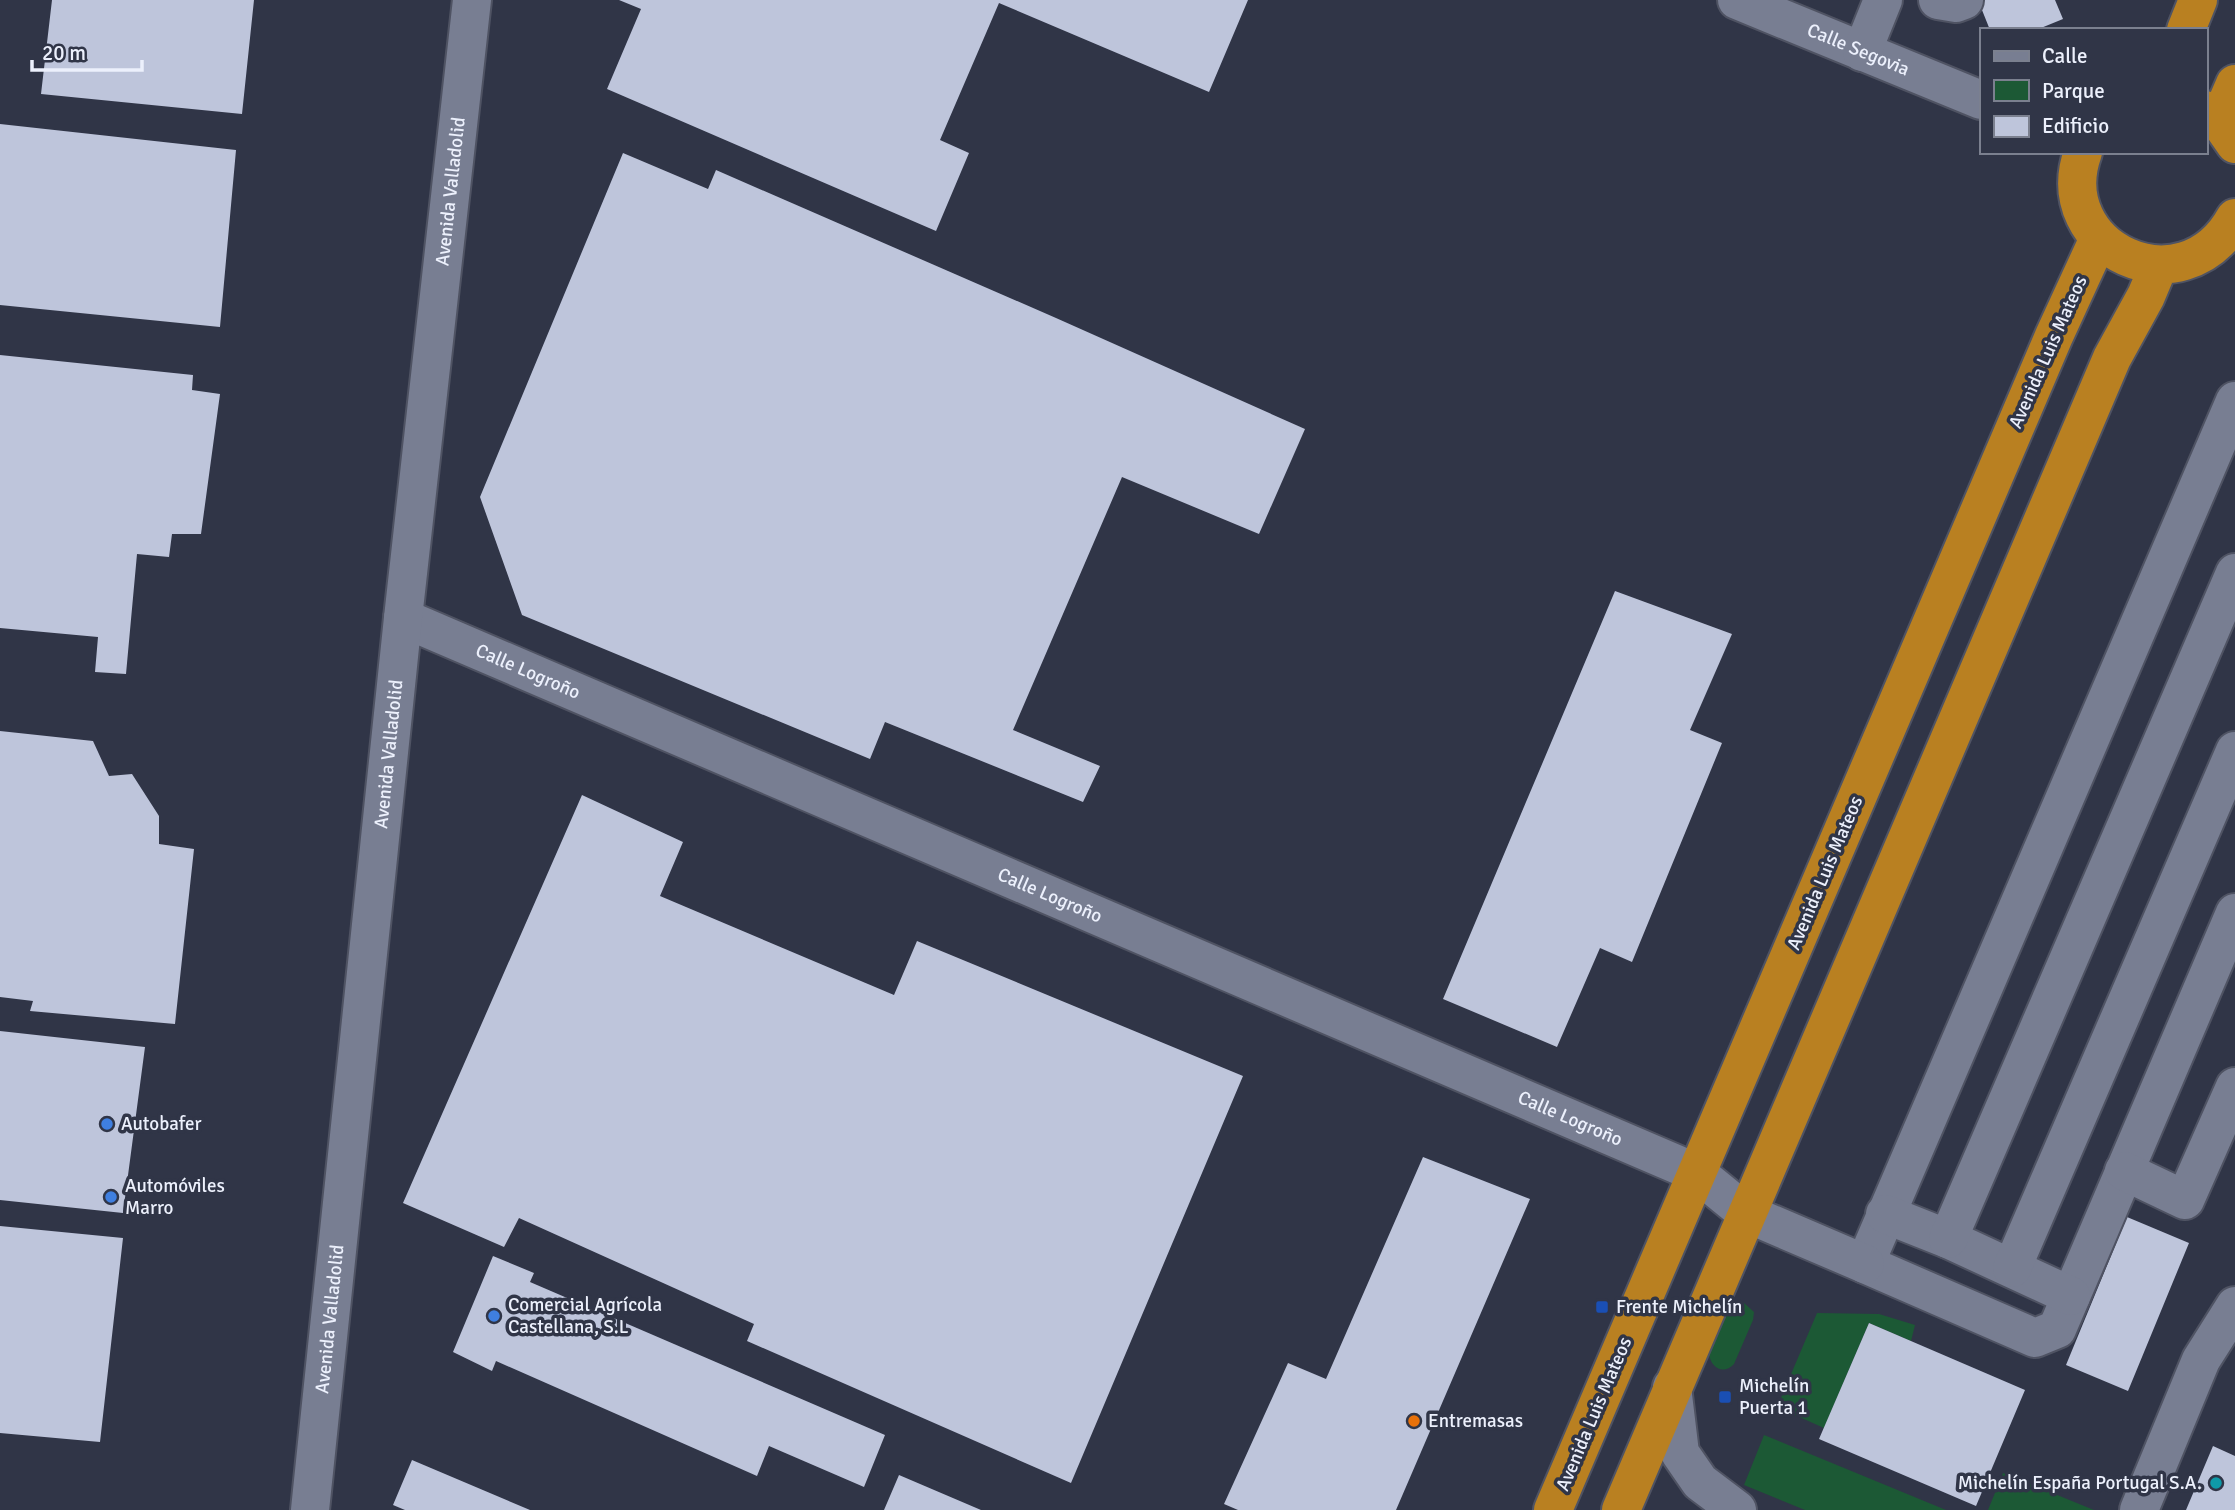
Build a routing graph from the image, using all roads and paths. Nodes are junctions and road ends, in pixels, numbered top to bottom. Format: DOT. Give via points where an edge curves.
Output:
graph roads {
  1 [pos="471,0"];
  2 [pos="1737,0"];
  3 [pos="1883,0"];
  4 [pos="1938,0"];
  5 [pos="1964,0"];
  6 [pos="2198,0"];
  7 [pos="2187,28"];
  8 [pos="1862,52"];
  9 [pos="2235,83"];
  10 [pos="1980,100"];
  11 [pos="2220,125"];
  12 [pos="2083,154"];
  13 [pos="2235,218"];
  14 [pos="2099,238"];
  15 [pos="2159,265"];
  16 [pos="2235,401"];
  17 [pos="2235,573"];
  18 [pos="403,618"];
  19 [pos="2235,751"];
  20 [pos="2235,913"];
  21 [pos="2235,1087"];
  22 [pos="2124,1171"];
  23 [pos="1697,1173"];
  24 [pos="1746,1213"];
  25 [pos="1885,1214"];
  26 [pos="1948,1239"];
  27 [pos="1865,1264"];
  28 [pos="2012,1268"];
  29 [pos="2071,1296"];
  30 [pos="2235,1306"];
  31 [pos="1672,1387"];
  32 [pos="1696,1496"];
  33 [pos="310,1510"];
  34 [pos="1553,1510"];
  35 [pos="1621,1510"];
  36 [pos="1737,1510"];
  37 [pos="2139,1510"];
  1 -- 18 [label="street, Avenida Valladolid"];
  2 -- 8 [label="street, Calle Segovia"];
  3 -- 8 [label="street"];
  4 -- 5 [label="street"];
  6 -- 7 [label="highway"];
  8 -- 10 [label="street, Calle Segovia"];
  9 -- 11 [label="highway"];
  12 -- 14 [label="highway" via="2080,202"];
  13 -- 15 [label="highway" via="2227,233 2208,250 2185,261"];
  14 -- 15 [label="highway" via="2126,257"];
  14 -- 23 [label="highway, Avenida Luis Mateos"];
  15 -- 24 [label="highway" via="2112,358"];
  16 -- 25 [label="street"];
  17 -- 26 [label="street"];
  18 -- 23 [label="street, Calle Logroño"];
  18 -- 33 [label="street, Avenida Valladolid"];
  19 -- 28 [label="street"];
  20 -- 22 [label="street, Calle Logroño"];
  21 -- 22 [label="street" via="2185,1200"];
  22 -- 29 [label="street, Calle Logroño"];
  23 -- 24 [label="street, Calle Logroño"];
  23 -- 34 [label="highway, Avenida Luis Mateos"];
  24 -- 27 [label="street, Calle Logroño"];
  24 -- 31 [label="highway"];
  25 -- 26 [label="street"];
  25 -- 27 [label="street"];
  26 -- 28 [label="street"];
  27 -- 29 [label="street, Calle Logroño" via="2035,1338 2057,1329"];
  28 -- 29 [label="street"];
  30 -- 37 [label="street" via="2201,1360"];
  31 -- 32 [label="street" via="1680,1452"];
  31 -- 35 [label="highway"];
  32 -- 36 [label="street"];
}
